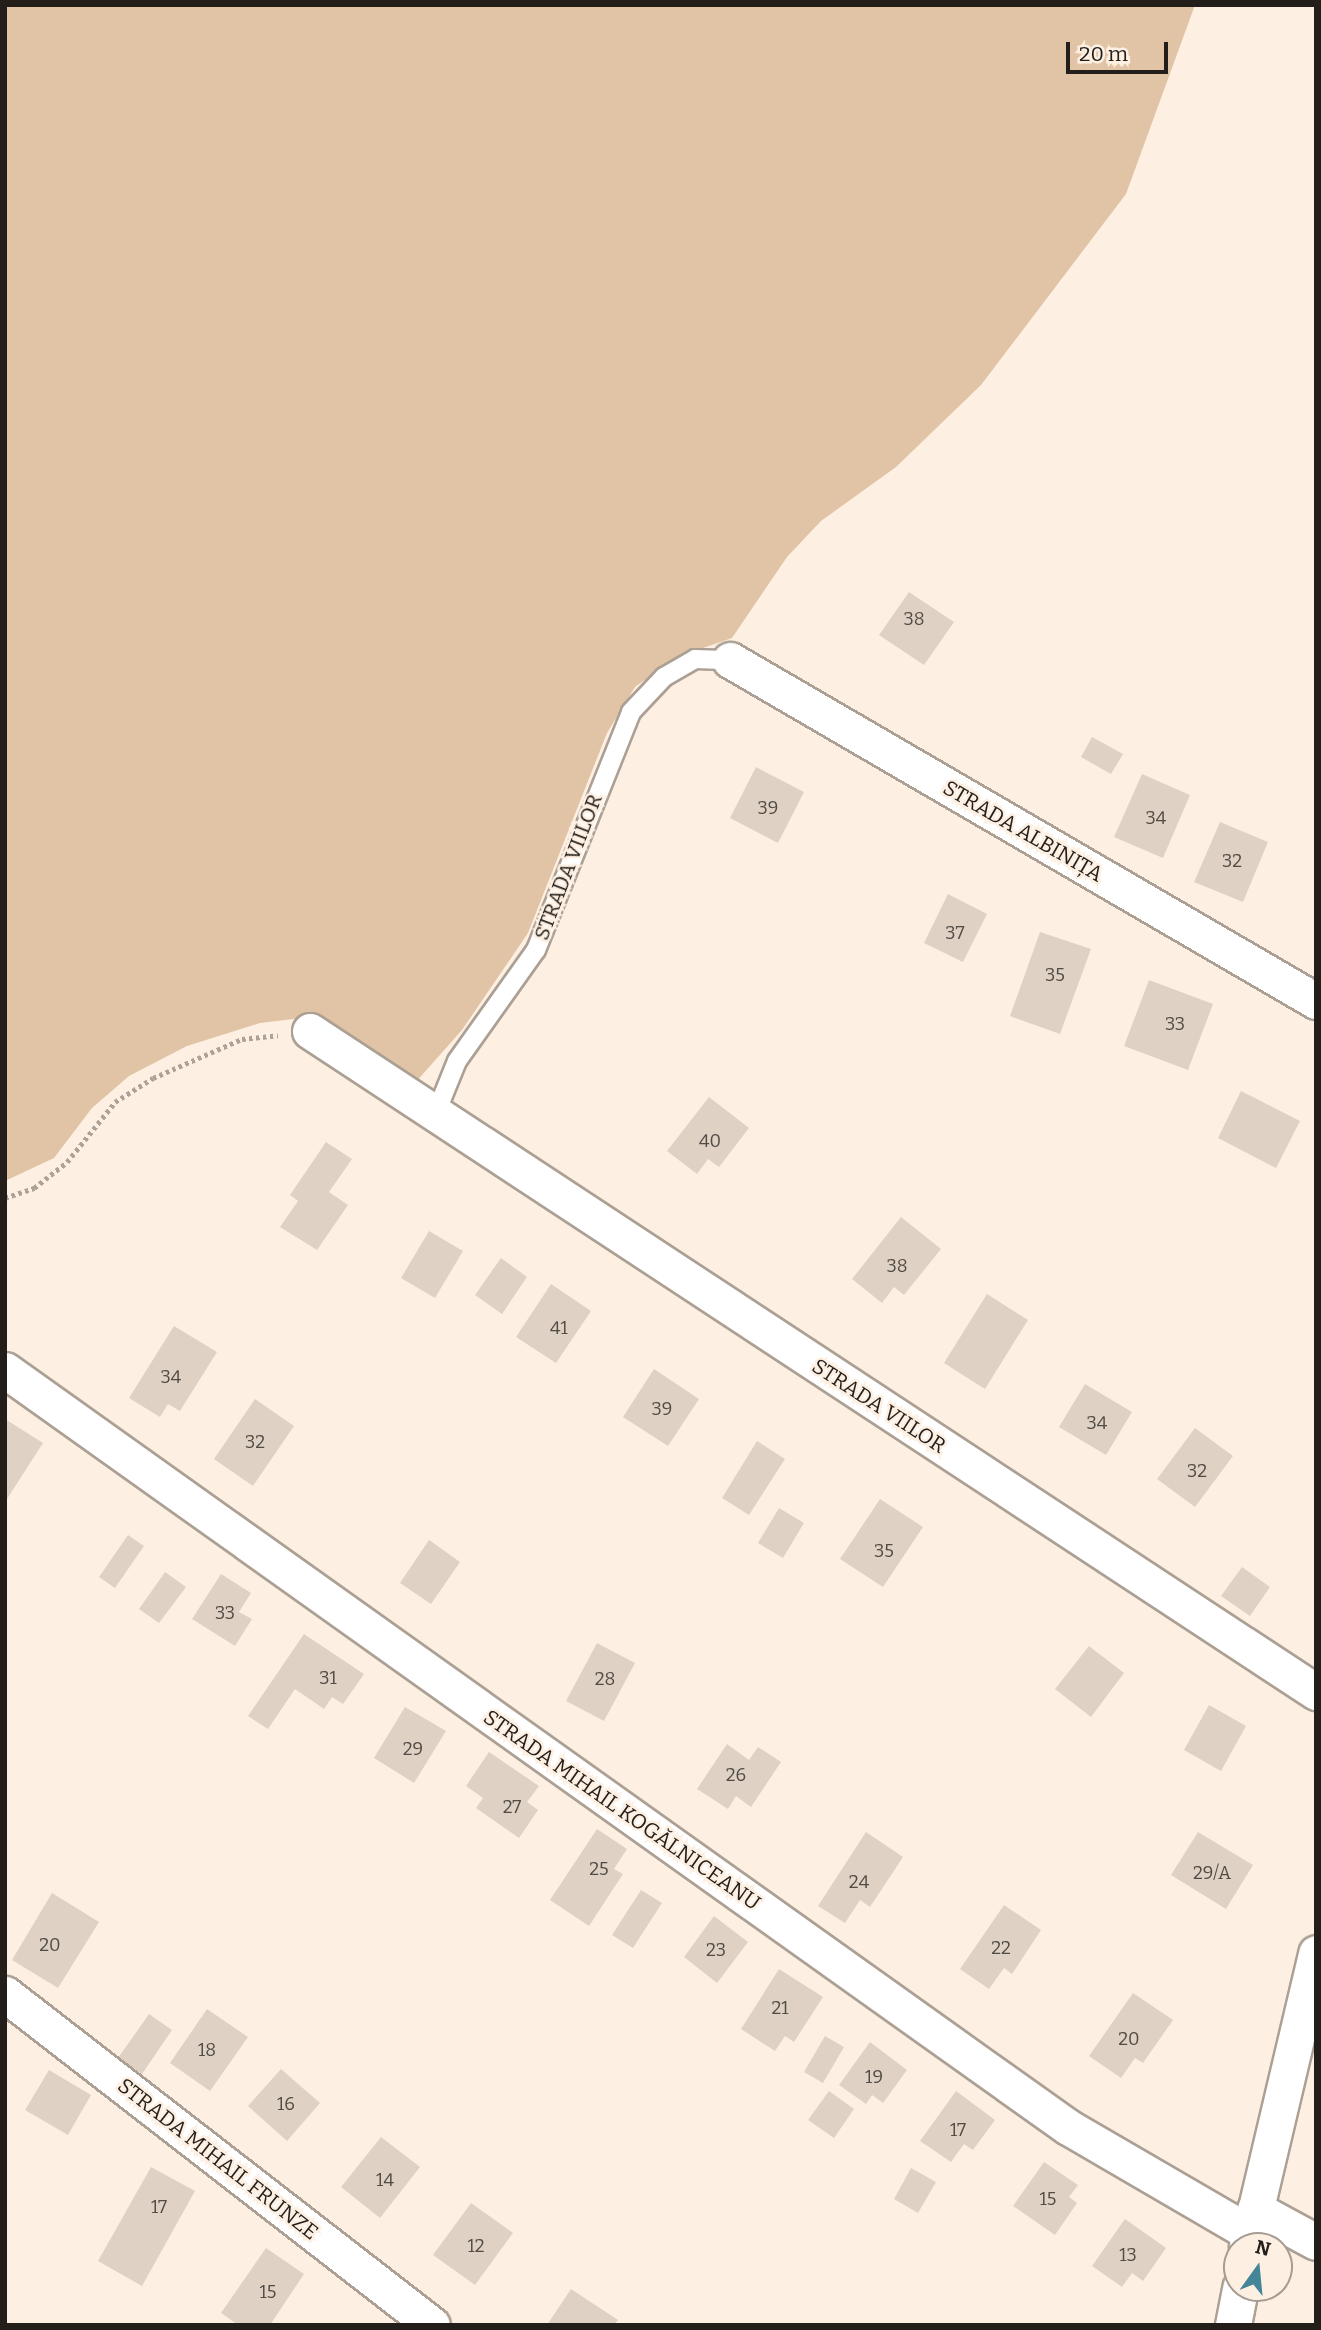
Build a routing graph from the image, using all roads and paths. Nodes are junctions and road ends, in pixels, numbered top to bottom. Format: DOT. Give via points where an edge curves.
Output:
graph roads {
  1 [pos="730,660"];
  2 [pos="1316,1001"];
  3 [pos="310,1031"];
  4 [pos="443,1119"];
  5 [pos="5,1198"];
  6 [pos="5,1370"];
  7 [pos="1316,1692"];
  8 [pos="1316,1953"];
  9 [pos="5,1994"];
  10 [pos="1251,2229"];
  11 [pos="1316,2242"];
  12 [pos="1237,2302"];
  13 [pos="432,2325"];
  14 [pos="1233,2325"];
  1 -- 2 [label="street, STRADA ALBINIȚA"];
  1 -- 4 [label="lane, STRADA VIILOR" via="695,659 664,677 631,712 536,950 457,1061 440,1103"];
  3 -- 4 [label="street, STRADA VIILOR"];
  3 -- 5 [label="path" via="242,1039 153,1078 115,1102 67,1162 34,1188"];
  4 -- 7 [label="street, STRADA VIILOR"];
  6 -- 10 [label="street, STRADA MIHAIL KOGĂLNICEANU" via="1068,2127"];
  8 -- 10 [label="street"];
  9 -- 13 [label="street, STRADA MIHAIL FRUNZE"];
  10 -- 11 [label="street, STRADA MIHAIL KOGĂLNICEANU"];
  12 -- 14 [label="street"];
}
